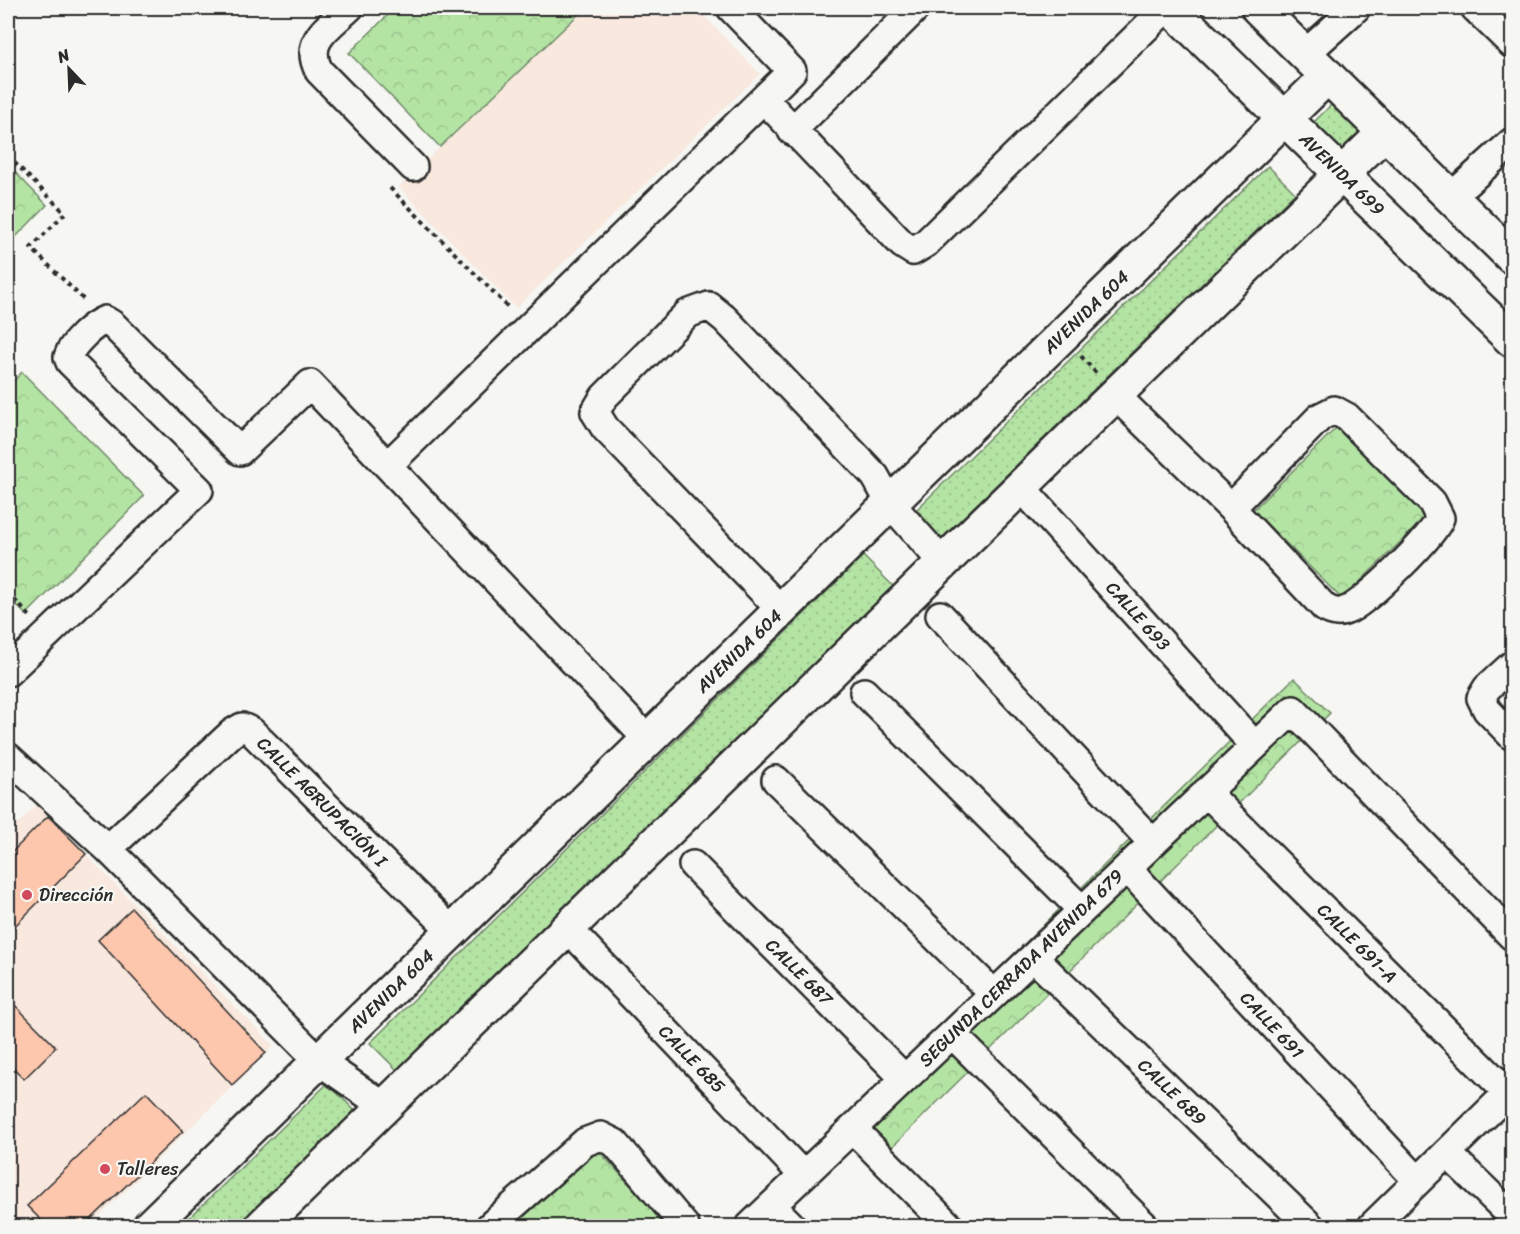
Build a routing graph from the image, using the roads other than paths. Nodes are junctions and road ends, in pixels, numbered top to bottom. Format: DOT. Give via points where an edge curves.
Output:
graph roads {
  1 [pos="349,8"];
  2 [pos="731,8"];
  3 [pos="916,8"];
  4 [pos="1166,8"];
  5 [pos="1171,8"];
  6 [pos="1257,8"];
  7 [pos="1356,8"];
  8 [pos="1475,8"];
  9 [pos="1512,44"];
  10 [pos="1317,65"];
  11 [pos="764,99"];
  12 [pos="1285,118"];
  13 [pos="792,131"];
  14 [pos="1385,132"];
  15 [pos="1512,142"];
  16 [pos="413,167"];
  17 [pos="1342,174"];
  18 [pos="1451,196"];
  19 [pos="1512,256"];
  20 [pos="1512,340"];
  21 [pos="1114,395"];
  22 [pos="388,465"];
  23 [pos="1021,487"];
  24 [pos="890,503"];
  25 [pos="1231,508"];
  26 [pos="943,562"];
  27 [pos="781,610"];
  28 [pos="940,615"];
  29 [pos="1512,665"];
  30 [pos="8,672"];
  31 [pos="864,692"];
  32 [pos="1512,736"];
  33 [pos="648,740"];
  34 [pos="1255,746"];
  35 [pos="11,768"];
  36 [pos="776,780"];
  37 [pos="1206,792"];
  38 [pos="1153,843"];
  39 [pos="108,849"];
  40 [pos="693,865"];
  41 [pos="1127,868"];
  42 [pos="1082,910"];
  43 [pos="452,931"];
  44 [pos="1512,936"];
  45 [pos="581,942"];
  46 [pos="1033,957"];
  47 [pos="994,994"];
  48 [pos="952,1034"];
  49 [pos="319,1061"];
  50 [pos="905,1079"];
  51 [pos="1510,1091"];
  52 [pos="385,1107"];
  53 [pos="853,1129"];
  54 [pos="1447,1153"];
  55 [pos="803,1176"];
  56 [pos="1418,1181"];
  57 [pos="772,1206"];
  58 [pos="1512,1216"];
  59 [pos="150,1227"];
  60 [pos="262,1227"];
  61 [pos="490,1227"];
  62 [pos="685,1227"];
  63 [pos="750,1227"];
  64 [pos="792,1227"];
  65 [pos="949,1227"];
  66 [pos="1145,1227"];
  67 [pos="1310,1227"];
  68 [pos="1372,1227"];
  1 -- 16 [label="street" via="315,43 314,62"];
  2 -- 11 [label="street" via="792,71"];
  3 -- 13 [label="street"];
  4 -- 13 [label="street" via="926,243 913,250 907,249"];
  5 -- 12 [label="street, AVENIDA 699"];
  6 -- 10 [label="street"];
  7 -- 10 [label="street, AVENIDA 604"];
  8 -- 9 [label="street"];
  10 -- 12 [label="street, AVENIDA 604"];
  10 -- 14 [label="street"];
  11 -- 13 [label="street"];
  11 -- 22 [label="street"];
  12 -- 17 [label="street, AVENIDA 699"];
  12 -- 24 [label="street, AVENIDA 604"];
  14 -- 17 [label="street"];
  14 -- 18 [label="street"];
  15 -- 18 [label="street"];
  17 -- 20 [label="street, AVENIDA 699"];
  17 -- 21 [label="street"];
  18 -- 19 [label="street"];
  21 -- 23 [label="street"];
  21 -- 25 [label="street"];
  22 -- 30 [label="street" via="310,384 240,451 105,320 71,350 70,362 199,490"];
  22 -- 33 [label="street"];
  23 -- 26 [label="street"];
  23 -- 34 [label="street, CALLE 693"];
  24 -- 26 [label="street"];
  24 -- 27 [label="street, AVENIDA 604"];
  24 -- 27 [label="street" via="875,476 717,311 708,306 687,314 604,398 595,412 605,428"];
  25 -- 25 [label="street" via="1325,608 1340,613 1357,605 1432,535 1440,518 1432,502 1347,417 1334,410 1320,417"];
  26 -- 52 [label="street"];
  27 -- 33 [label="street, AVENIDA 604"];
  28 -- 38 [label="street"];
  29 -- 32 [label="street" via="1481,698"];
  31 -- 42 [label="street"];
  33 -- 43 [label="street, AVENIDA 604"];
  34 -- 37 [label="street, SEGUNDA CERRADA AVENIDA 679"];
  34 -- 44 [label="street, SEGUNDA CERRADA AVENIDA 679" via="1293,710"];
  35 -- 39 [label="street"];
  36 -- 47 [label="street"];
  37 -- 38 [label="street, SEGUNDA CERRADA AVENIDA 679"];
  37 -- 51 [label="street, CALLE 691-A"];
  38 -- 41 [label="street, SEGUNDA CERRADA AVENIDA 679"];
  39 -- 43 [label="street, CALLE AGRUPACIÓN I" via="242,727 251,731"];
  39 -- 49 [label="street"];
  40 -- 50 [label="street, CALLE 687"];
  41 -- 42 [label="street, SEGUNDA CERRADA AVENIDA 679"];
  41 -- 56 [label="street, CALLE 691"];
  42 -- 46 [label="street, SEGUNDA CERRADA AVENIDA 679"];
  43 -- 49 [label="street, AVENIDA 604"];
  45 -- 55 [label="street, CALLE 685"];
  46 -- 47 [label="street, SEGUNDA CERRADA AVENIDA 679"];
  46 -- 67 [label="street, CALLE 689"];
  47 -- 48 [label="street, SEGUNDA CERRADA AVENIDA 679"];
  48 -- 50 [label="street, SEGUNDA CERRADA AVENIDA 679"];
  48 -- 66 [label="street"];
  49 -- 52 [label="street"];
  49 -- 59 [label="street, AVENIDA 604"];
  50 -- 53 [label="street, SEGUNDA CERRADA AVENIDA 679"];
  51 -- 54 [label="street"];
  52 -- 60 [label="street"];
  53 -- 55 [label="street, SEGUNDA CERRADA AVENIDA 679"];
  53 -- 65 [label="street"];
  54 -- 56 [label="street"];
  54 -- 58 [label="street"];
  55 -- 57 [label="street, SEGUNDA CERRADA AVENIDA 679"];
  56 -- 68 [label="street"];
  57 -- 63 [label="street, SEGUNDA CERRADA AVENIDA 679"];
  57 -- 64 [label="street"];
  61 -- 62 [label="street" via="585,1142 601,1136 615,1143"];
}
